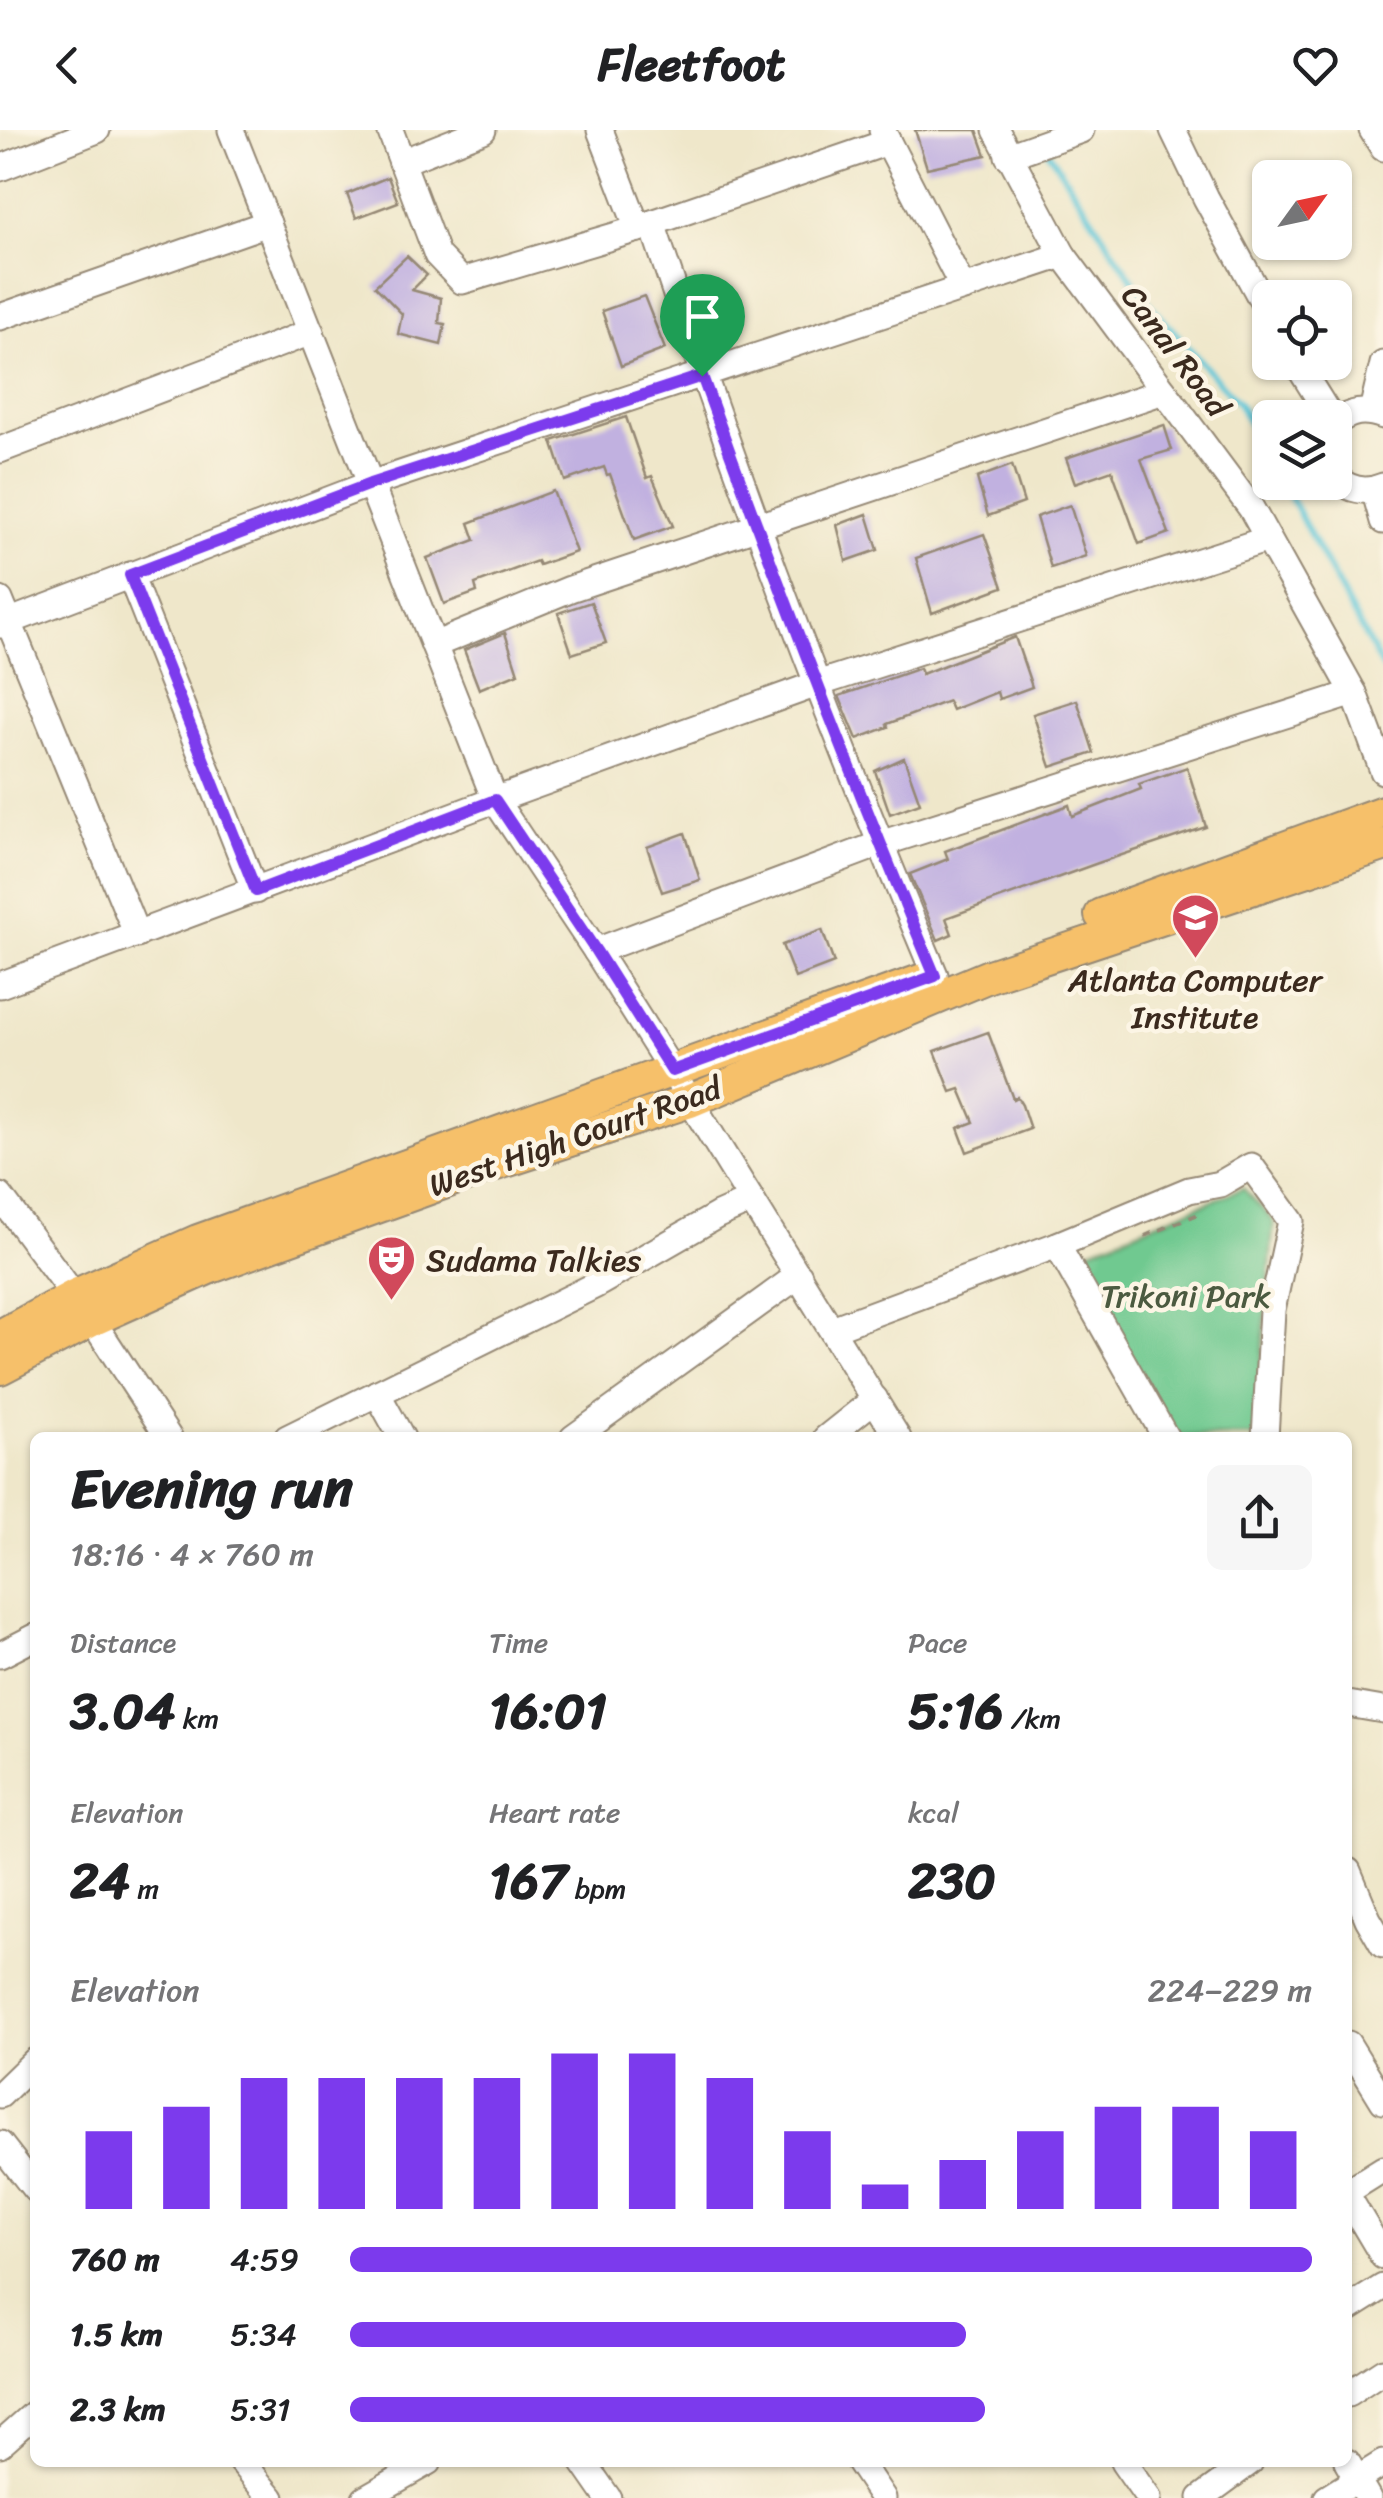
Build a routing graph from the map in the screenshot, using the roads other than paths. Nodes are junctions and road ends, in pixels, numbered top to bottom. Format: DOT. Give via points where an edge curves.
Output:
graph roads {
  1 [pos="97,130"];
  2 [pos="232,130"];
  3 [pos="390,130"];
  4 [pos="483,130"];
  5 [pos="600,130"];
  6 [pos="996,130"];
  7 [pos="1081,130"];
  8 [pos="1173,130"];
  9 [pos="1372,130"];
  10 [pos="885,136"];
  11 [pos="1383,148"];
  12 [pos="1008,156"];
  13 [pos="402,162"];
  14 [pos="0,168"];
  15 [pos="268,223"];
  16 [pos="645,226"];
  17 [pos="1063,255"];
  18 [pos="1252,282"];
  19 [pos="963,288"];
  20 [pos="0,317"];
  21 [pos="311,332"];
  22 [pos="1383,364"];
  23 [pos="702,376"];
  24 [pos="1164,390"];
  25 [pos="1352,413"];
  26 [pos="1377,414"];
  27 [pos="0,450"];
  28 [pos="370,484"];
  29 [pos="1379,488"];
  30 [pos="1352,489"];
  31 [pos="1383,521"];
  32 [pos="757,527"];
  33 [pos="1268,539"];
  34 [pos="130,575"];
  35 [pos="3,615"];
  36 [pos="434,645"];
  37 [pos="817,684"];
  38 [pos="1354,693"];
  39 [pos="1383,770"];
  40 [pos="495,800"];
  41 [pos="1383,812"];
  42 [pos="880,844"];
  43 [pos="1383,845"];
  44 [pos="256,891"];
  45 [pos="137,935"];
  46 [pos="596,951"];
  47 [pos="935,976"];
  48 [pos="0,985"];
  49 [pos="672,1071"];
  50 [pos="690,1101"];
  51 [pos="0,1196"];
  52 [pos="752,1200"];
  53 [pos="1057,1245"];
  54 [pos="799,1274"];
  55 [pos="83,1308"];
  56 [pos="832,1329"];
  57 [pos="0,1336"];
  58 [pos="0,1368"];
  59 [pos="377,1393"];
  60 [pos="875,1399"];
  61 [pos="165,1432"];
  62 [pos="299,1432"];
  63 [pos="399,1432"];
  64 [pos="581,1432"];
  65 [pos="834,1432"];
  66 [pos="894,1432"];
  67 [pos="1163,1432"];
  68 [pos="1265,1432"];
  69 [pos="30,1640"];
  70 [pos="0,1655"];
  71 [pos="1352,1705"];
  72 [pos="1383,1710"];
  73 [pos="1352,1881"];
  74 [pos="1383,1946"];
  75 [pos="1352,2051"];
  76 [pos="30,2066"];
  77 [pos="0,2095"];
  78 [pos="1383,2101"];
  79 [pos="0,2144"];
  80 [pos="1383,2169"];
  81 [pos="30,2183"];
  82 [pos="1352,2191"];
  83 [pos="1352,2201"];
  84 [pos="1383,2256"];
  85 [pos="1383,2286"];
  86 [pos="1352,2305"];
  87 [pos="1383,2372"];
  88 [pos="1352,2391"];
  89 [pos="30,2417"];
  90 [pos="0,2444"];
  91 [pos="1383,2463"];
  92 [pos="246,2467"];
  93 [pos="419,2467"];
  94 [pos="586,2467"];
  95 [pos="862,2467"];
  96 [pos="1126,2467"];
  97 [pos="1243,2467"];
  98 [pos="1357,2480"];
  99 [pos="272,2498"];
  100 [pos="366,2498"];
  101 [pos="608,2498"];
  102 [pos="883,2498"];
  103 [pos="1148,2498"];
  104 [pos="1201,2498"];
  105 [pos="1328,2498"];
  1 -- 14 [label="street"];
  2 -- 15 [label="street"];
  3 -- 13 [label="street"];
  4 -- 13 [label="street"];
  5 -- 16 [label="street"];
  6 -- 12 [label="street, Canal Road"];
  7 -- 12 [label="street"];
  8 -- 18 [label="street"];
  9 -- 11 [label="street"];
  10 -- 16 [label="street"];
  10 -- 19 [label="street"];
  12 -- 17 [label="street, Canal Road"];
  13 -- 16 [label="street" via="437,255 462,281"];
  15 -- 20 [label="street"];
  15 -- 21 [label="street"];
  16 -- 23 [label="street"];
  17 -- 19 [label="street"];
  17 -- 24 [label="street, Canal Road"];
  19 -- 23 [label="street"];
  21 -- 27 [label="street"];
  21 -- 28 [label="street"];
  22 -- 26 [label="street"];
  23 -- 28 [label="street"];
  23 -- 32 [label="street"];
  24 -- 32 [label="street"];
  24 -- 33 [label="street, Canal Road"];
  25 -- 26 [label="street"];
  28 -- 34 [label="street"];
  28 -- 36 [label="street"];
  29 -- 30 [label="street"];
  29 -- 31 [label="street"];
  32 -- 36 [label="street" via="570,589"];
  32 -- 37 [label="street"];
  33 -- 37 [label="street"];
  33 -- 38 [label="street, Canal Road"];
  34 -- 35 [label="street"];
  34 -- 44 [label="street"];
  35 -- 45 [label="street"];
  36 -- 40 [label="street"];
  37 -- 40 [label="street"];
  37 -- 42 [label="street"];
  38 -- 39 [label="street, Canal Road"];
  38 -- 42 [label="street"];
  40 -- 44 [label="street"];
  40 -- 46 [label="street"];
  41 -- 47 [label="main road, West High Court Road"];
  42 -- 46 [label="street"];
  42 -- 47 [label="street"];
  43 -- 50 [label="main road, West High Court Road" via="988,976"];
  44 -- 45 [label="street"];
  45 -- 48 [label="street"];
  46 -- 49 [label="street"];
  47 -- 49 [label="main road, West High Court Road"];
  49 -- 50 [label="street"];
  49 -- 55 [label="main road, West High Court Road" via="198,1241"];
  50 -- 52 [label="street"];
  50 -- 55 [label="main road, West High Court Road"];
  51 -- 55 [label="street"];
  52 -- 54 [label="street"];
  52 -- 59 [label="street"];
  53 -- 56 [label="street"];
  53 -- 67 [label="street"];
  53 -- 68 [label="street" via="1251,1166 1291,1221 1272,1310"];
  54 -- 56 [label="street"];
  54 -- 64 [label="street"];
  55 -- 57 [label="main road, West High Court Road"];
  55 -- 58 [label="main road, West High Court Road"];
  55 -- 61 [label="street"];
  56 -- 60 [label="street"];
  59 -- 62 [label="street"];
  59 -- 63 [label="street"];
  60 -- 65 [label="street"];
  60 -- 66 [label="street"];
  69 -- 70 [label="street"];
  71 -- 72 [label="street"];
  73 -- 74 [label="street"];
  75 -- 78 [label="street"];
  76 -- 77 [label="street"];
  79 -- 81 [label="street"];
  80 -- 82 [label="street"];
  83 -- 84 [label="street"];
  85 -- 86 [label="street"];
  87 -- 88 [label="street"];
  89 -- 90 [label="street"];
  91 -- 98 [label="street"];
  92 -- 99 [label="street"];
  93 -- 100 [label="street"];
  94 -- 101 [label="street"];
  95 -- 102 [label="street"];
  96 -- 103 [label="street"];
  97 -- 104 [label="street"];
  98 -- 105 [label="street"];
}
